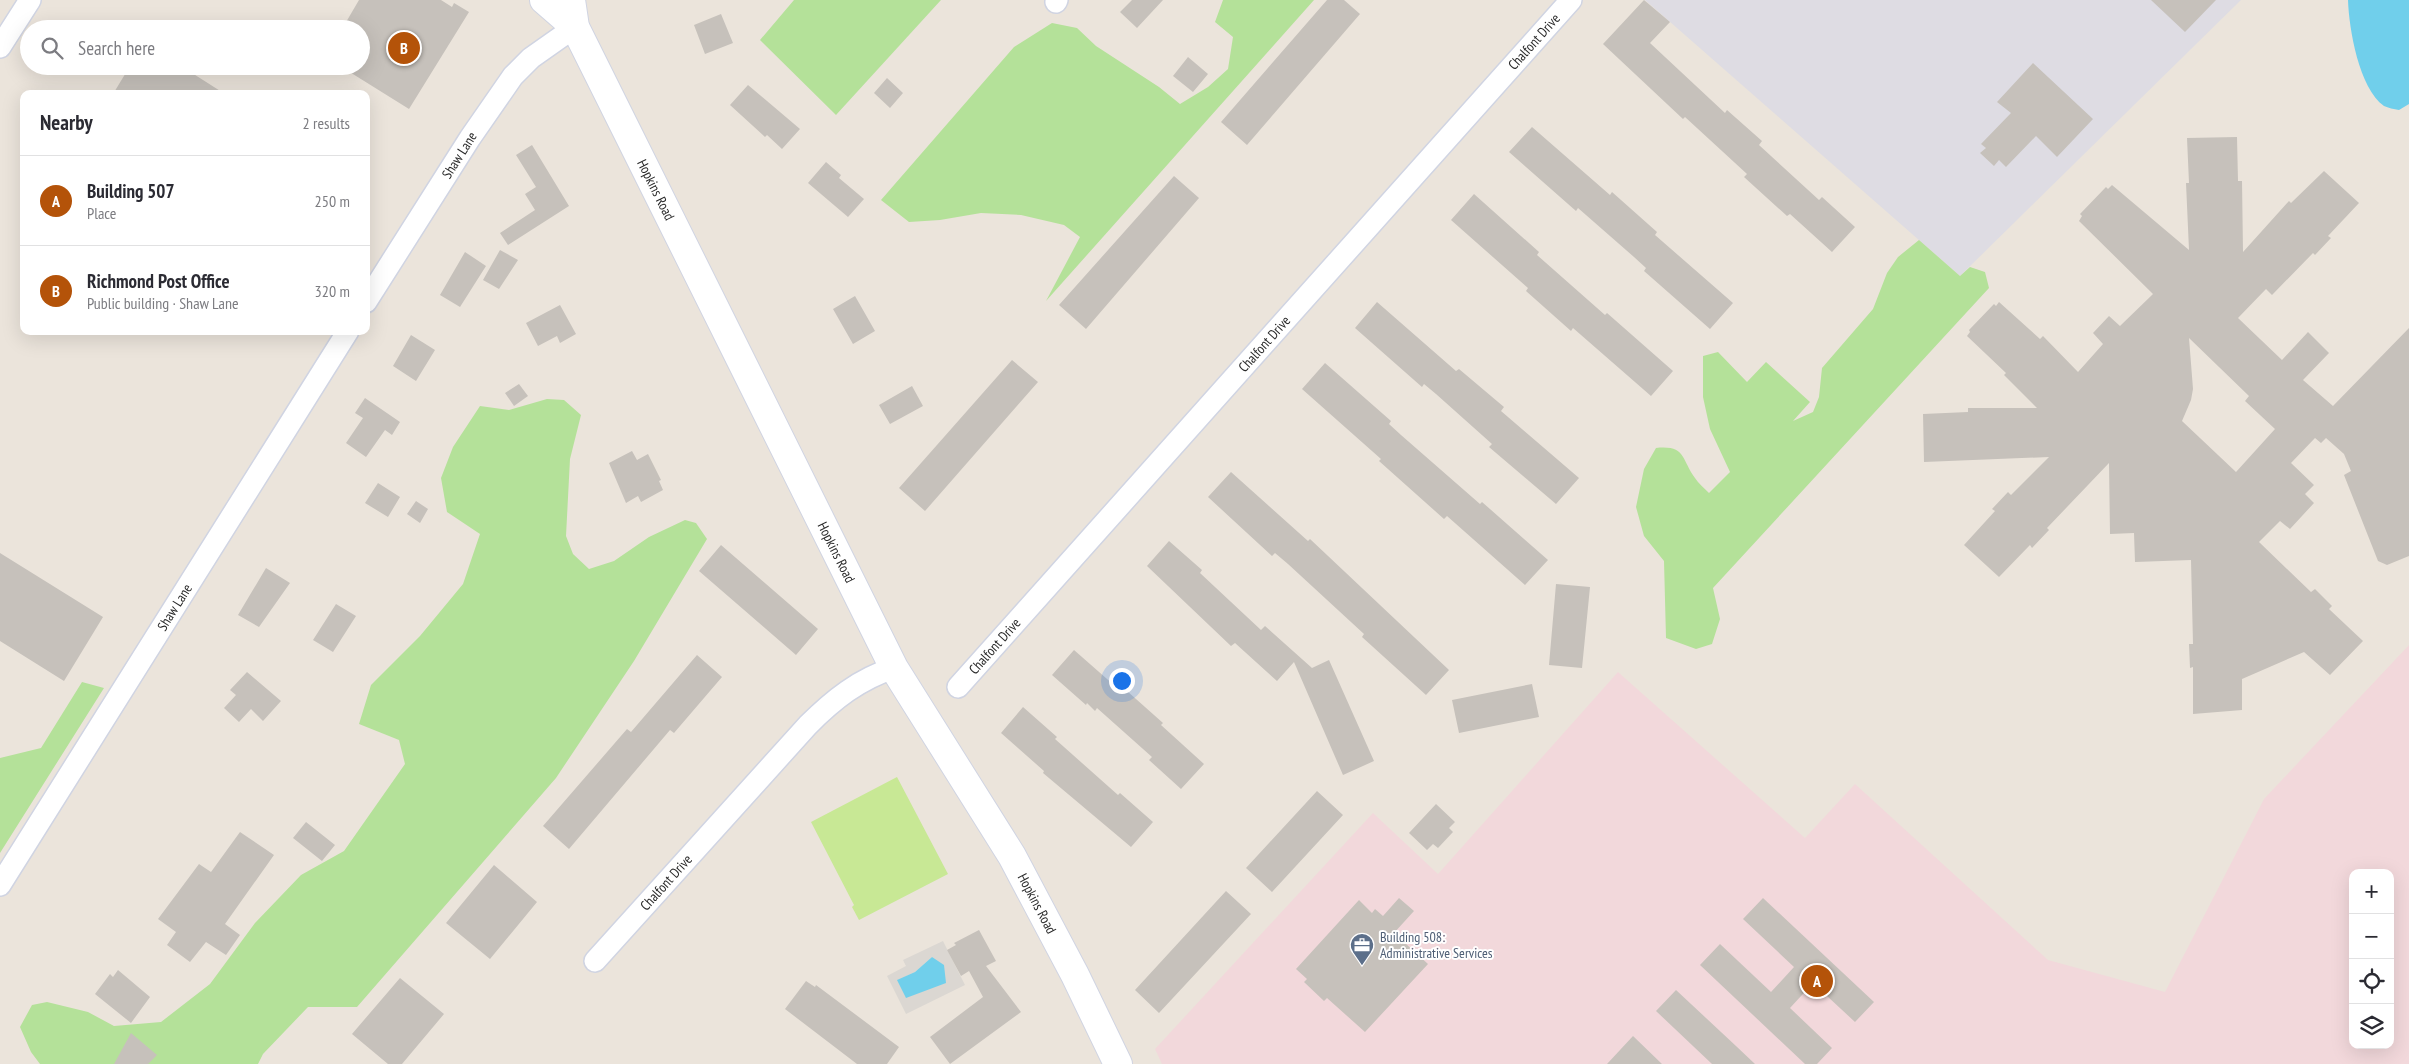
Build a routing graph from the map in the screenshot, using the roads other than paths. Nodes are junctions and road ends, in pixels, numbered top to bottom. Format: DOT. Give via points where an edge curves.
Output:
graph roads {
  1 [pos="30,0"];
  2 [pos="544,0"];
  3 [pos="571,0"];
  4 [pos="1571,0"];
  5 [pos="575,27"];
  6 [pos="0,47"];
  7 [pos="370,296"];
  8 [pos="345,335"];
  9 [pos="894,668"];
  10 [pos="958,687"];
  11 [pos="0,885"];
  12 [pos="594,961"];
  13 [pos="1118,1064"];
  1 -- 6 [label="street"];
  2 -- 5 [label="main road, Hopkins Road"];
  3 -- 5 [label="main road, Hopkins Road"];
  4 -- 10 [label="street, Chalfont Drive"];
  5 -- 7 [label="street, Shaw Lane" via="531,58 513,76"];
  5 -- 9 [label="main road, Hopkins Road"];
  8 -- 11 [label="street, Shaw Lane"];
  9 -- 12 [label="street, Chalfont Drive" via="873,675 832,701"];
  9 -- 13 [label="main road, Hopkins Road" via="1012,856"];
}
